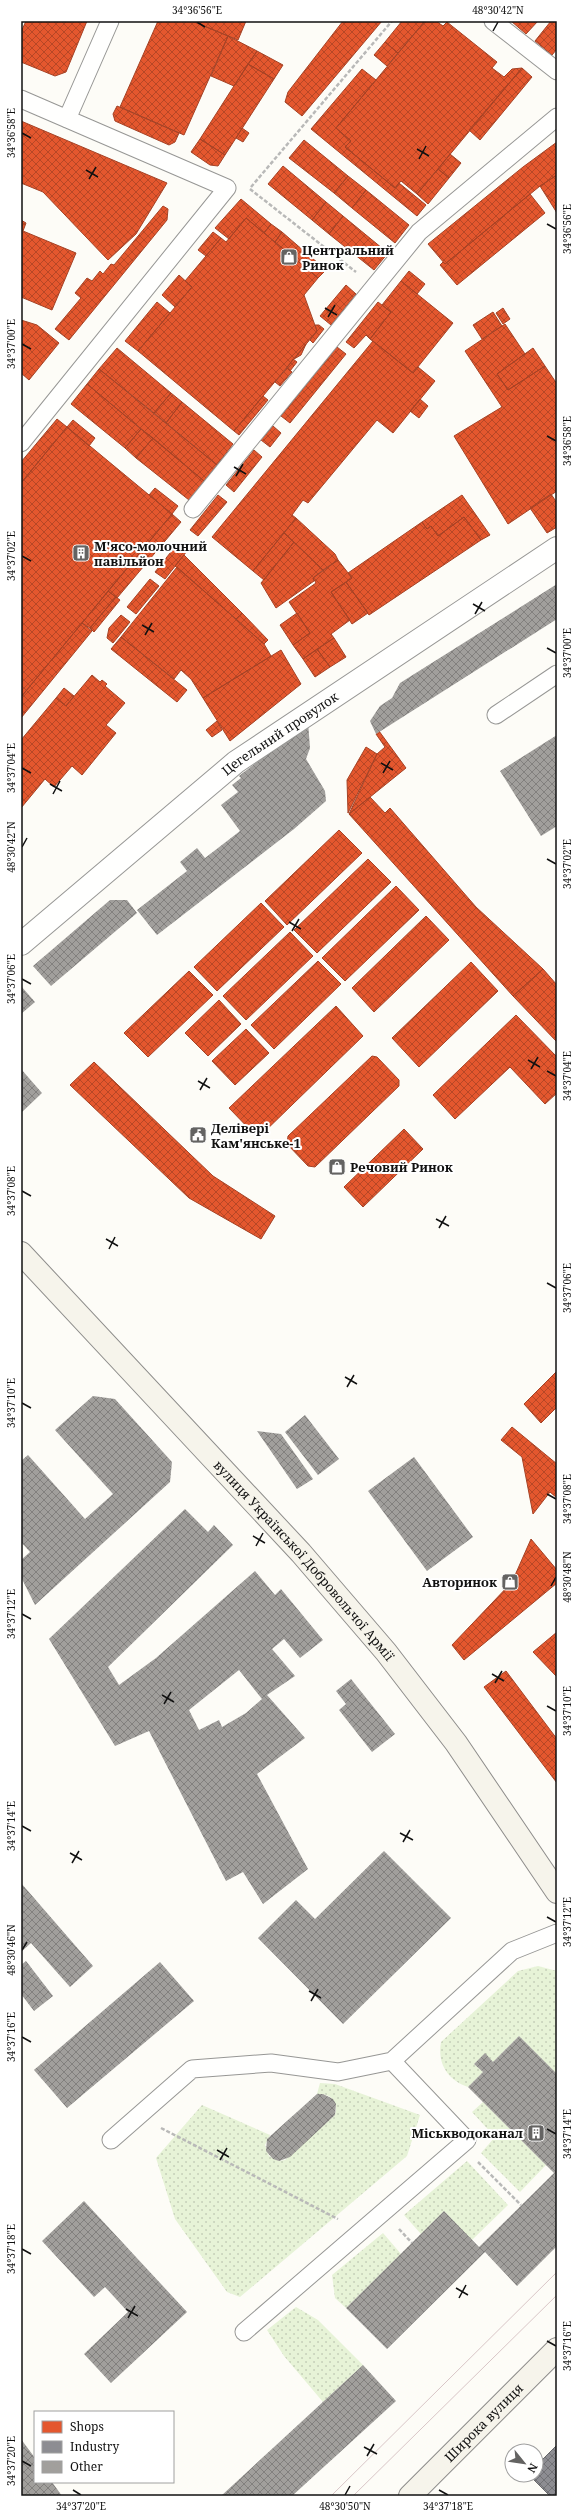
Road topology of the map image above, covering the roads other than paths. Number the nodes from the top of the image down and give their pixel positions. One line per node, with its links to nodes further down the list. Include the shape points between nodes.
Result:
1 (110, 21): 6 (lane)
2 (493, 21): 3 (lane)
3 (557, 71)
4 (21, 99): 6 (lane)
5 (557, 117): 8 (lane, via 419,232)
6 (67, 119): 7 (lane, via 227,188)
7 (21, 442)
8 (193, 509)
9 (557, 548): 12 (street, Цегельний провулок, via 236,762)
10 (557, 674): 11 (lane)
11 (496, 715)
12 (21, 944)
13 (21, 1253): 14 (street, вулиця Української Добровольчої Армії, via 301,1553 386,1652 456,1743)
14 (557, 1892)
15 (557, 1933): 16 (lane, via 512,1951)
16 (392, 2061): 17 (lane, via 338,2072 271,2063 192,2069); 18 (lane, via 467,2140)
17 (110, 2140)
18 (244, 2332)
19 (557, 2350): 20 (street, Широка вулиця)
20 (410, 2496)

